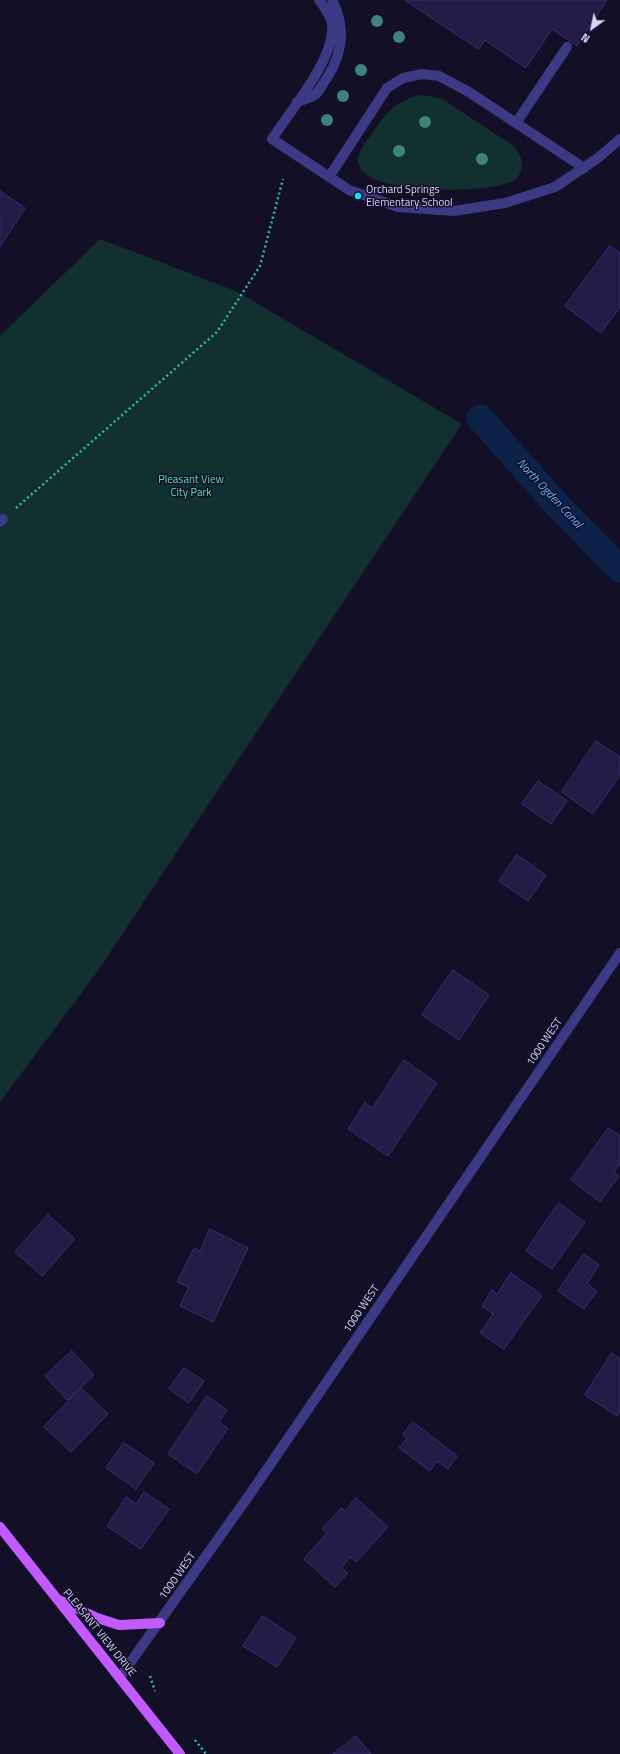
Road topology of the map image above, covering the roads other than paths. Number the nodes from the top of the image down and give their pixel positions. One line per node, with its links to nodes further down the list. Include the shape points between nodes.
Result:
1 (319, 0): 4 (street, via 332,24 330,46 319,69)
2 (332, 0): 4 (street, via 342,28 340,48 333,68 316,94)
3 (567, 47): 5 (street)
4 (296, 102): 8 (street, via 272,139)
5 (516, 123): 7 (street); 8 (street, via 439,76 422,74 403,78 387,88)
6 (620, 139): 7 (street)
7 (584, 168): 8 (street, via 555,186 505,203 454,211 398,207 349,190)
8 (329, 177)
9 (620, 952): 12 (street, 1000 WEST)
10 (0, 1527): 11 (main road, PLEASANT VIEW DRIVE)
11 (55, 1598): 12 (main road, via 97,1618 119,1624); 13 (main road, PLEASANT VIEW DRIVE)
12 (160, 1623): 13 (street, 1000 WEST)
13 (120, 1677): 14 (main road, PLEASANT VIEW DRIVE)
14 (180, 1754)

